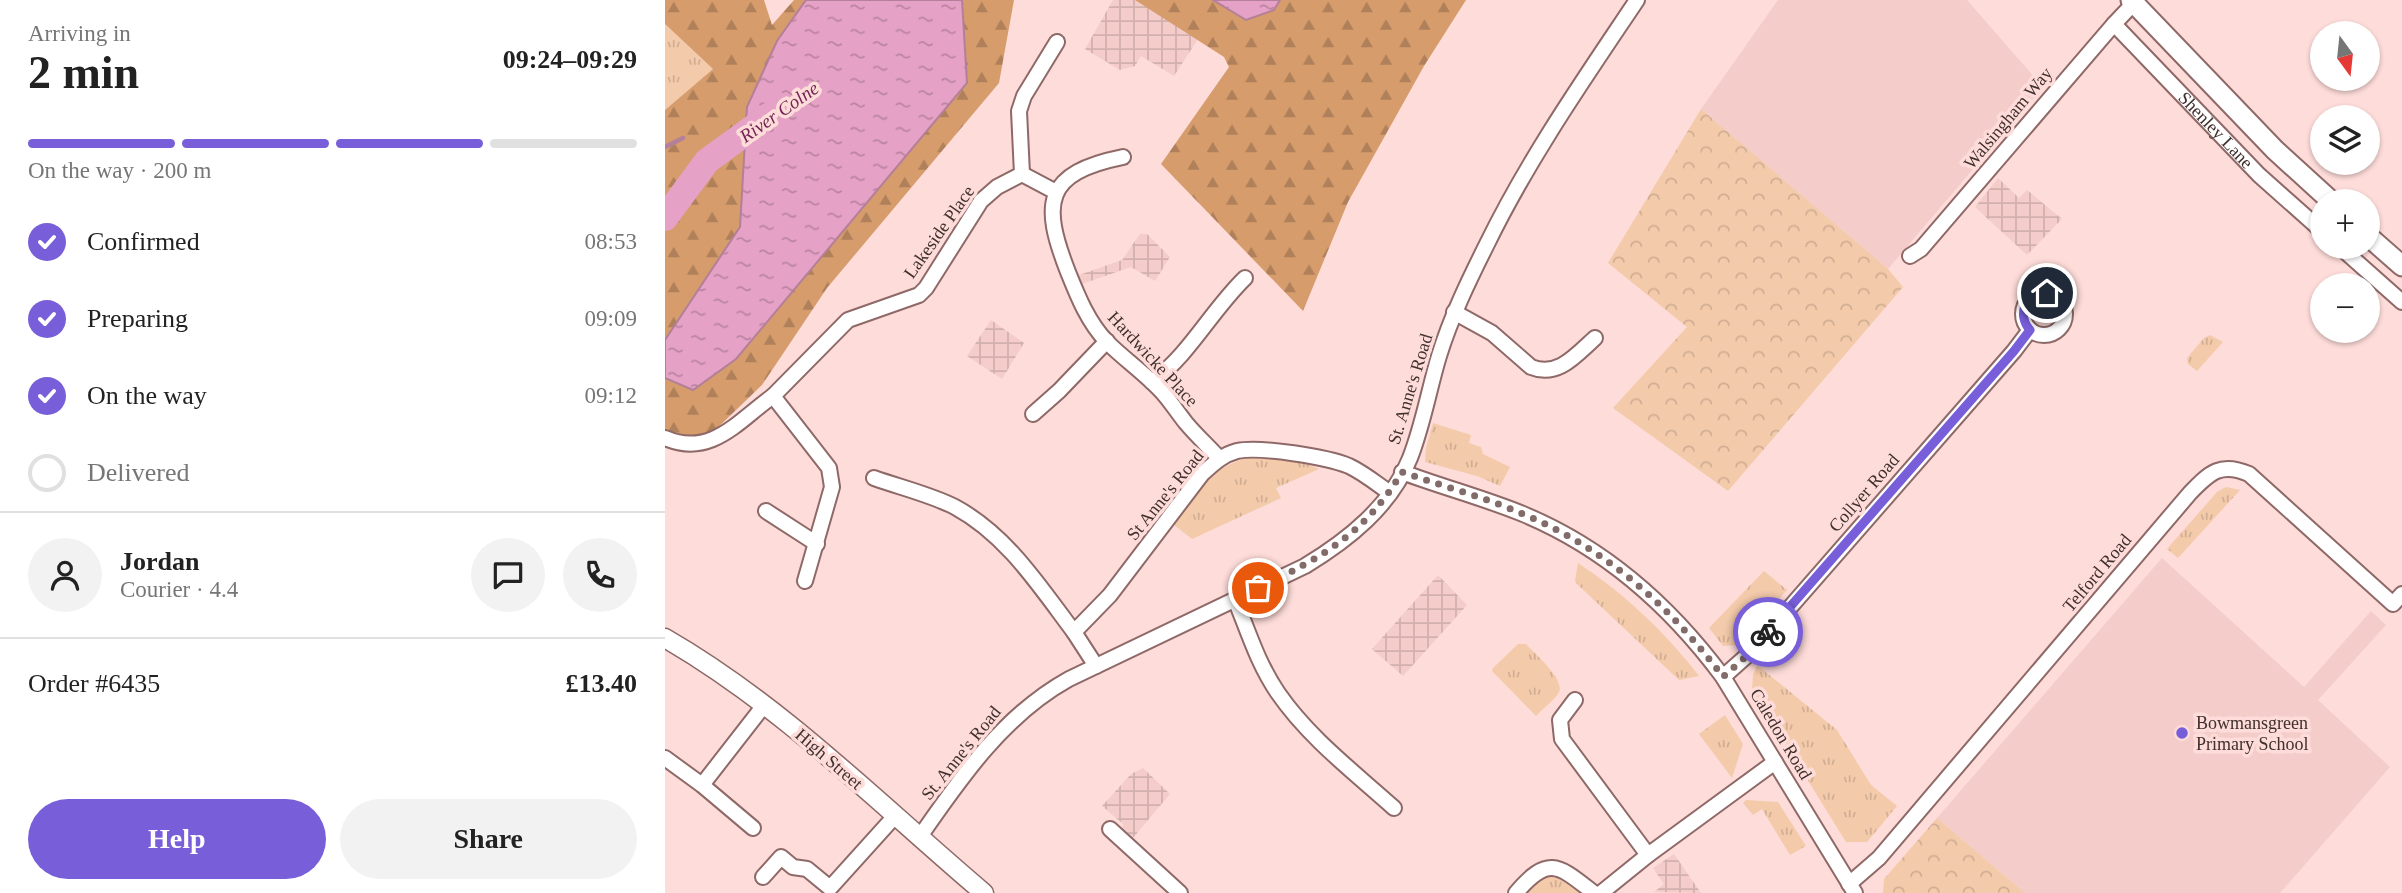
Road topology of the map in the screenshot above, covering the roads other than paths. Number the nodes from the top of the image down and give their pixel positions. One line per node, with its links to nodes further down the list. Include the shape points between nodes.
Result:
1 (1637, 0): 16 (street, St. Anne's Road, via 1520,181)
2 (2132, 2): 3 (street, Walsingham Way); 7 (main road, Shenley Lane)
3 (2114, 24): 9 (street, Shenley Lane, via 2259,175); 11 (street, Walsingham Way, via 1921,249)
4 (1057, 42): 6 (street, via 1019,111)
5 (1123, 157): 8 (street, via 1077,171)
6 (1022, 174): 8 (street); 21 (street, Lakeside Place, via 981,201 926,288 911,300 848,320)
7 (2317, 189)
8 (1056, 192): 19 (street, Hardwicke Place, via 1052,215 1055,239 1078,298)
9 (2310, 220)
10 (2380, 247): 13 (main road)
11 (1910, 256)
12 (2354, 259): 15 (street)
13 (2402, 266)
14 (1245, 278): 20 (street, via 1186,351)
15 (2402, 302)
16 (1454, 312): 18 (street, via 1492,333 1538,370 1567,363); 25 (street, St. Anne's Road, via 1413,451)
17 (2030, 330): 36 (street, Collyer Road, via 1751,652)
18 (1595, 338)
19 (1107, 341): 20 (street, Hardwicke Place); 22 (street)
20 (1152, 382): 24 (street, Hardwicke Place)
21 (773, 396): 23 (street, via 718,438 685,444); 29 (street, via 832,477)
22 (1033, 414)
23 (665, 438)
24 (1219, 458): 27 (street, St Anne's Road, via 1250,450 1306,455 1349,466); 33 (street, St Anne's Road, via 1110,596)
25 (1402, 472): 27 (street, St. Anne's Road); 36 (street, Caledon Road, via 1523,514 1587,547 1662,606)
26 (874, 478): 33 (street, via 955,507 986,529 1019,561)
27 (1390, 493): 31 (street, St. Anne's Road, via 1332,550)
28 (766, 511): 29 (street)
29 (817, 544): 30 (street)
30 (805, 581)
31 (1235, 599): 35 (street, St. Anne's Road); 42 (street, via 1277,692 1302,724)
32 (2399, 603): 49 (street, Telford Road, via 2249,474 2237,469 2216,471 2190,493)
33 (1074, 632): 35 (street)
34 (665, 638): 38 (street, High Street)
35 (1096, 666): 46 (street, St. Anne's Road, via 1043,693 999,733)
36 (1723, 677): 40 (street, Caledon Road)
37 (1575, 701): 47 (street, via 1560,720 1562,739)
38 (765, 704): 41 (street); 43 (street, High Street)
39 (665, 758): 41 (street)
40 (1775, 762): 47 (street); 49 (street, Caledon Road)
41 (702, 785): 44 (street)
42 (1394, 808)
43 (895, 816): 46 (street, High Street); 48 (street, via 830,888 807,869 793,867 781,858)
44 (753, 828)
45 (1110, 830): 51 (street)
46 (919, 838): 50 (street, High Street)
47 (1648, 855): 54 (street)
48 (762, 877)
49 (1852, 889)
50 (984, 893)
51 (1180, 893)
52 (1516, 893): 53 (street, via 1531,876 1553,868)
53 (1594, 893)
54 (1601, 893)

